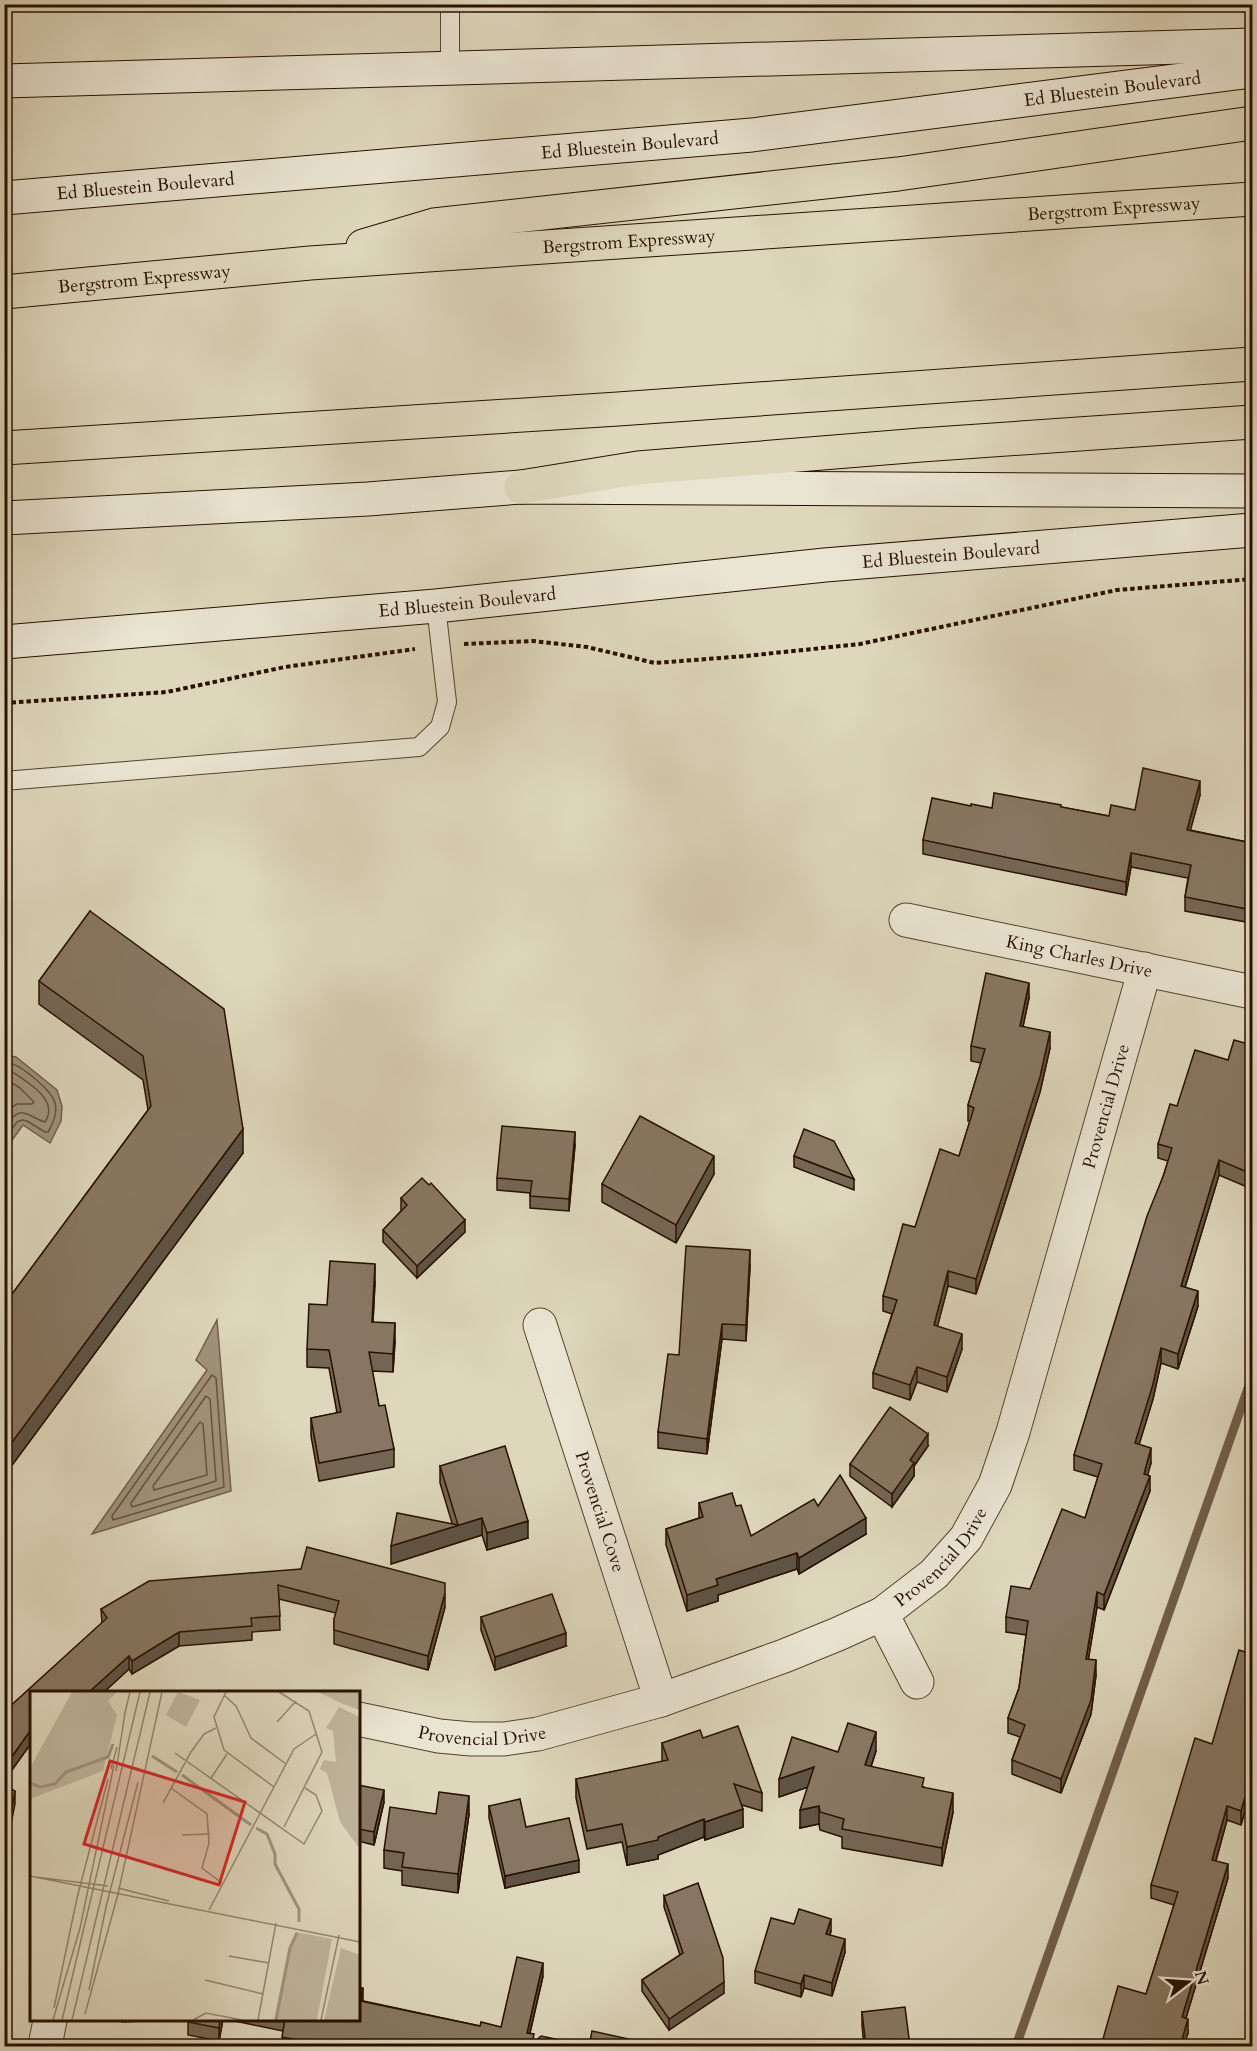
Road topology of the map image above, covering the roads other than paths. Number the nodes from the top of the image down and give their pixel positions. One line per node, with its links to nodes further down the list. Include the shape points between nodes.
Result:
1 (450, 4): 3 (lane)
2 (1252, 45): 3 (main road)
3 (450, 67): 5 (main road)
4 (1252, 71): 7 (main road, Ed Bluestein Boulevard, via 752,135)
5 (4, 81)
6 (1252, 123): 9 (highway, via 898,174 434,225)
7 (4, 198)
8 (1252, 199): 9 (highway, Bergstrom Expressway)
9 (310, 263): 10 (highway, Bergstrom Expressway)
10 (4, 292)
11 (1252, 364): 13 (highway)
12 (1252, 422): 14 (highway, via 638,468)
13 (4, 448)
14 (521, 487): 15 (main road); 16 (main road)
15 (1252, 491)
16 (4, 518)
17 (1252, 530): 18 (main road, Ed Bluestein Boulevard, via 825,565)
18 (436, 606): 19 (main road, Ed Bluestein Boulevard); 20 (lane, via 447,702 440,727 419,747)
19 (4, 642)
20 (4, 781)
21 (906, 920): 22 (main road, King Charles Drive)
22 (1145, 969): 23 (main road, King Charles Drive); 25 (main road, Provencial Drive, via 995,1485 966,1538 934,1574)
23 (1252, 992)
24 (540, 1325): 27 (main road, Provencial Cove)
25 (882, 1614): 26 (main road); 27 (main road, Provencial Drive, via 838,1635)
26 (916, 1682)
27 (661, 1700): 28 (main road, Provencial Drive, via 570,1727 504,1740 439,1736)
28 (360, 1719)
29 (50, 2021): 30 (main road)
30 (45, 2046)

